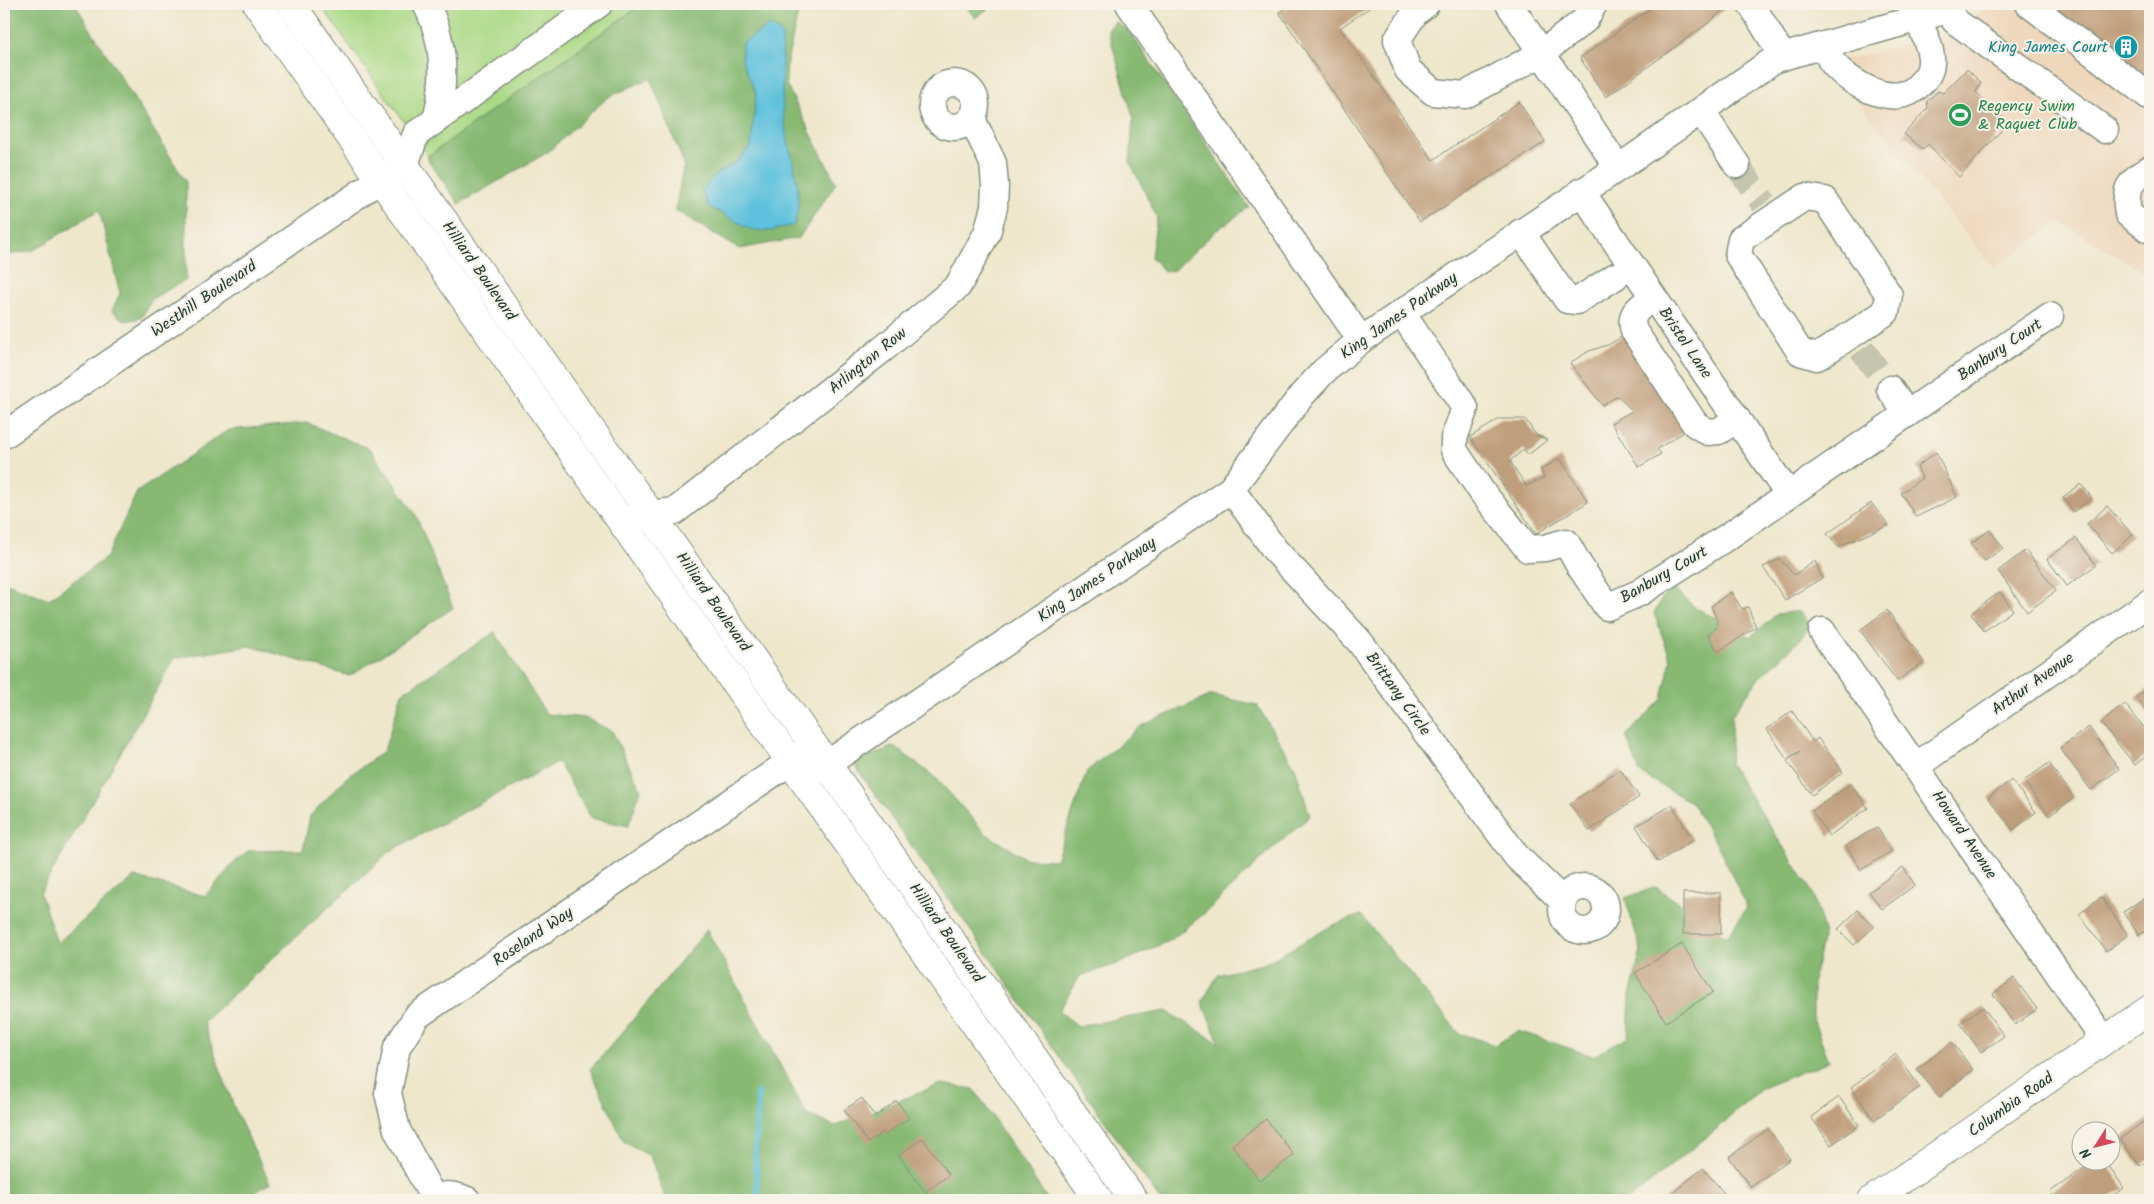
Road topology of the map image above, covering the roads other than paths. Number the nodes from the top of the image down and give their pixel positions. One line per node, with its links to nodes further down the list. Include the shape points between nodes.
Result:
1 (257, 4): 25 (main road, Hilliard Boulevard)
2 (292, 4): 21 (main road, Hilliard Boulevard)
3 (426, 4): 19 (street, via 436,27 442,65 441,100)
4 (599, 4): 19 (street)
5 (1128, 4): 33 (street)
6 (1426, 4): 14 (street, via 1415,13 1397,40 1408,70 1433,92 1465,95)
7 (1509, 4): 14 (street)
8 (1594, 4): 14 (street, via 1585,20)
9 (1751, 4): 15 (street)
10 (2028, 4): 16 (street)
11 (1949, 5): 12 (street, King James Parkway, via 1940,12); 20 (street, via 1955,20)
12 (1918, 18): 13 (street, King James Parkway); 13 (street, via 1931,62 1928,76 1904,96 1880,95 1859,84 1830,59)
13 (1825, 45): 15 (street, King James Parkway)
14 (1542, 53): 23 (street)
15 (1783, 57): 17 (street, King James Parkway, via 1775,59)
16 (2150, 97)
17 (1701, 111): 22 (street); 23 (street, King James Parkway)
18 (972, 119): 41 (street, Arlington Row, via 993,163 994,207 987,233 958,286 883,349 675,511)
19 (436, 120): 21 (street, via 416,134)
20 (2106, 130)
21 (405, 165): 25 (street, Westhill Boulevard); 41 (main road, Hilliard Boulevard)
22 (1737, 165)
23 (1618, 168): 26 (street, King James Parkway)
24 (2150, 169): 27 (street, via 2134,178 2125,197 2128,214)
25 (381, 179): 38 (street, Westhill Boulevard); 42 (main road, Hilliard Boulevard)
26 (1581, 191): 28 (street, King James Parkway); 30 (street, Bristol Lane)
27 (2150, 230)
28 (1522, 232): 29 (street, via 1567,300 1577,301); 31 (street, King James Parkway)
29 (1616, 276)
30 (1654, 297): 37 (street, Bristol Lane); 37 (street, via 1634,313 1634,331 1683,407 1695,424 1708,432 1719,431)
31 (1402, 313): 33 (street, King James Parkway); 40 (street, Banbury Court, via 1465,408 1454,438 1454,450 1482,492 1528,549 1566,542 1607,607 1639,593)
32 (2050, 316): 36 (street, Banbury Court)
33 (1361, 340): 39 (street, King James Parkway, via 1324,371 1302,396)
34 (1857, 341): 34 (street, via 1817,357 1800,352 1738,255 1741,239 1769,211 1805,197 1826,200 1888,295 1886,312)
35 (1890, 389): 36 (street)
36 (1907, 414): 40 (street, Banbury Court)
37 (1737, 419): 40 (street, Bristol Lane)
38 (6, 427)
39 (1231, 489): 45 (street, King James Parkway); 48 (street, Brittany Circle, via 1275,550 1360,642 1517,858)
40 (1788, 494)
41 (651, 514): 42 (street, Arlington Row); 45 (main road, Hilliard Boulevard)
42 (624, 523): 47 (main road, Hilliard Boulevard)
43 (2150, 602): 46 (street, Arthur Avenue)
44 (1822, 631): 46 (street, Howard Avenue)
45 (821, 755): 47 (street, Roseland Way); 54 (main road, Hilliard Boulevard)
46 (1916, 766): 50 (street, Howard Avenue)
47 (797, 772): 51 (street, Roseland Way, via 417,1016 397,1047 388,1093 397,1130); 53 (main road, Hilliard Boulevard)
48 (1563, 901)
49 (2150, 1009): 50 (main road, Columbia Road)
50 (2104, 1040): 55 (main road, Columbia Road)
51 (433, 1200): 52 (street, Roseland Way, via 445,1194)
52 (467, 1200)
53 (1099, 1200)
54 (1134, 1200)
55 (1872, 1200)

